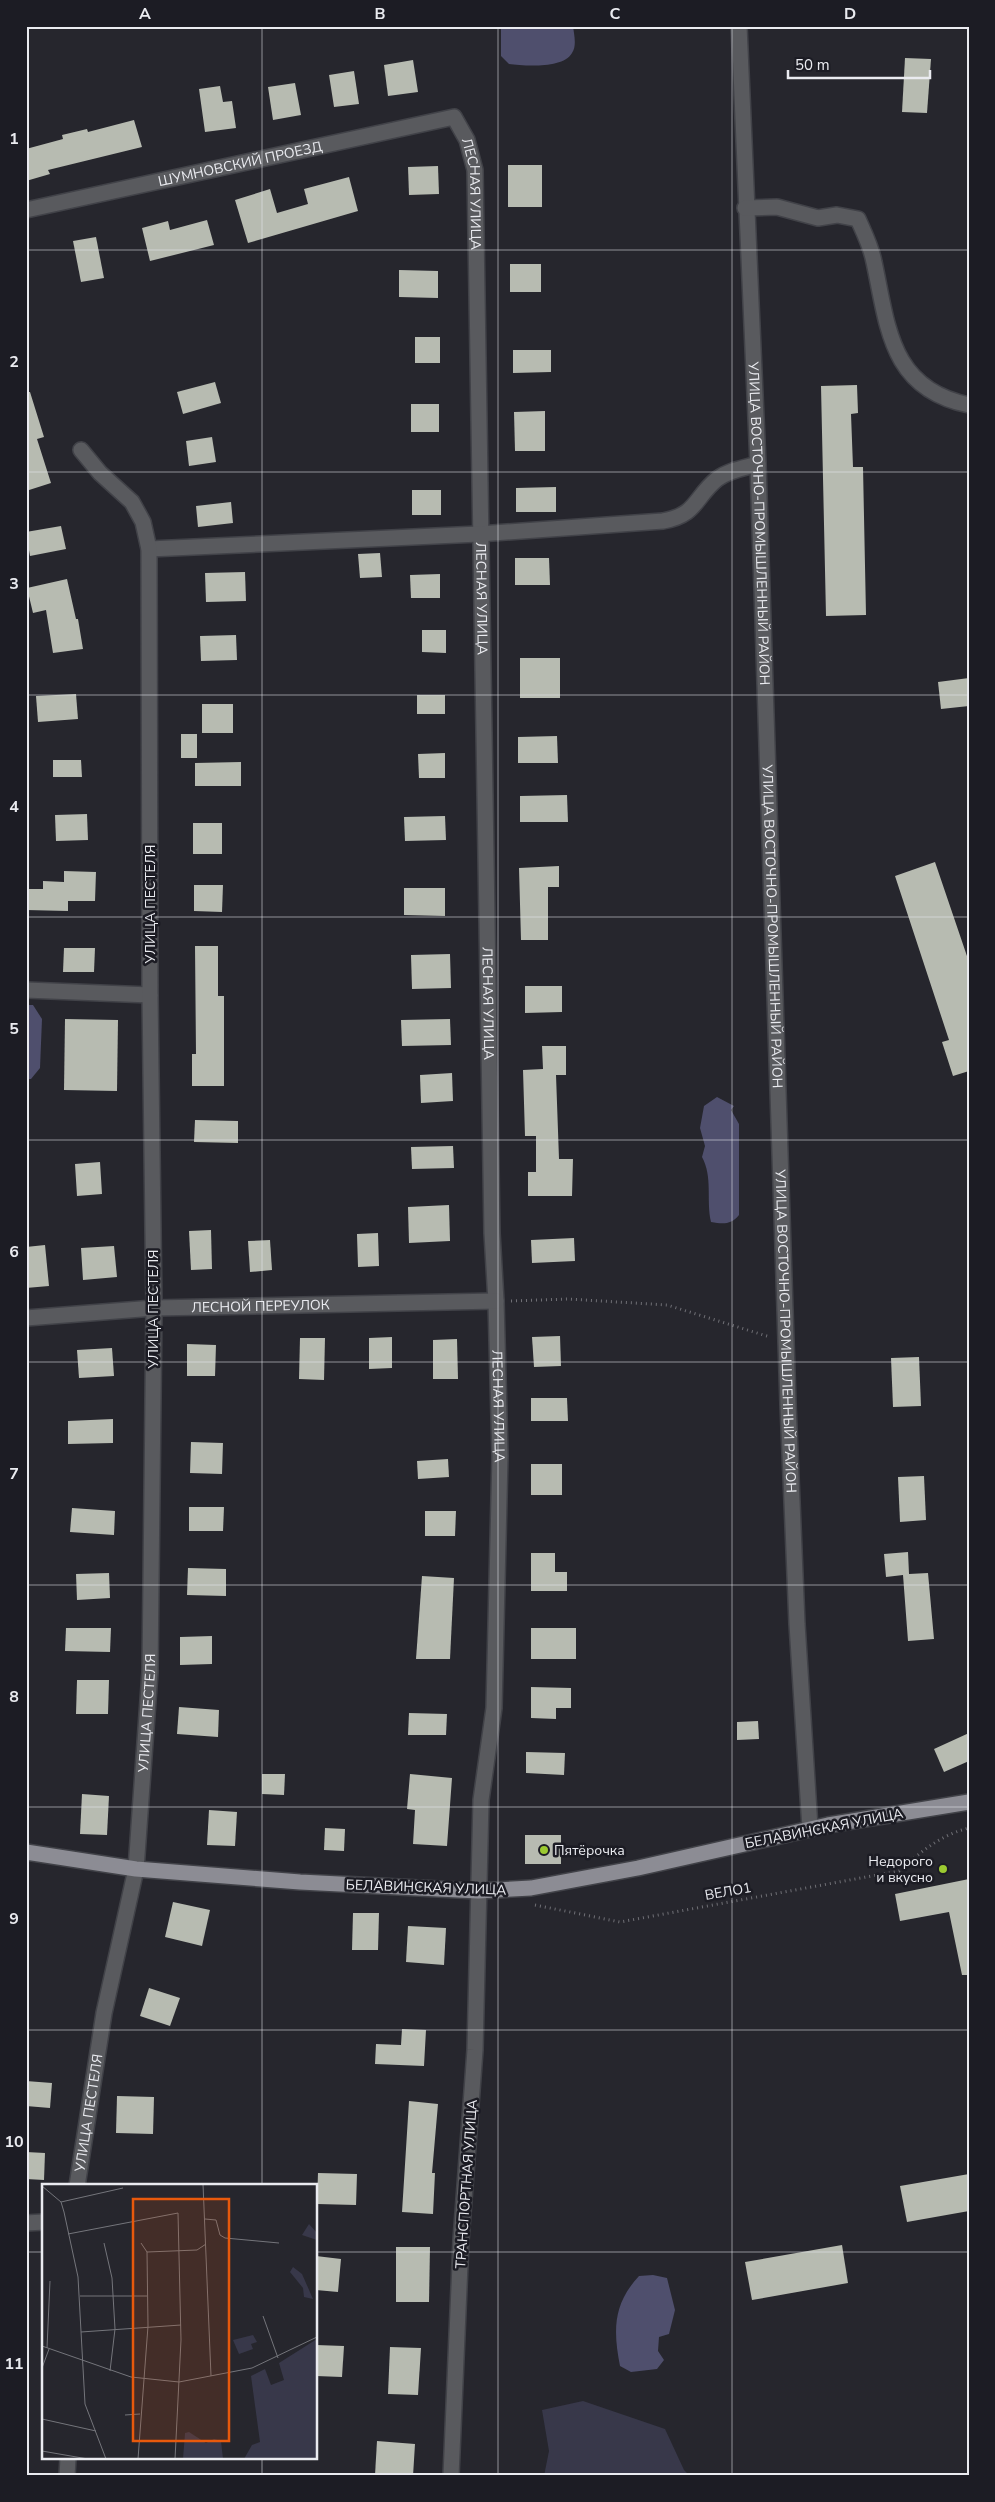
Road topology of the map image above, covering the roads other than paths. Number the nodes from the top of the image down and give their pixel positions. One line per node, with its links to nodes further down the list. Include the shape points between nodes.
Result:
1 (739, 26): 3 (street, УЛИЦА ВОСТОЧНО-ПРОМЫШЛЕННЫЙ РАЙОН)
2 (454, 117): 4 (street, ШУМНОВСКИЙ ПРОЕЗД); 8 (street, ЛЕСНАЯ УЛИЦА, via 466,140 474,170)
3 (745, 208): 5 (street, via 777,208 818,218 837,215 858,219 870,246 892,342 903,366 922,385 954,402); 7 (street, УЛИЦА ВОСТОЧНО-ПРОМЫШЛЕННЫЙ РАЙОН)
4 (26, 210)
5 (969, 405)
6 (81, 450): 9 (street, УЛИЦА ПЕСТЕЛЯ, via 100,473 132,502)
7 (758, 464): 8 (street, via 732,471 717,480 690,511 678,518); 16 (street, УЛИЦА ВОСТОЧНО-ПРОМЫШЛЕННЫЙ РАЙОН, via 797,1624)
8 (479, 534): 9 (street); 12 (street, ЛЕСНАЯ УЛИЦА)
9 (150, 549): 11 (street, УЛИЦА ПЕСТЕЛЯ)
10 (26, 990): 11 (street)
11 (150, 995): 13 (street, УЛИЦА ПЕСТЕЛЯ)
12 (496, 1301): 13 (street, ЛЕСНОЙ ПЕРЕУЛОК); 19 (street, ЛЕСНАЯ УЛИЦА, via 500,1456 494,1708 481,1800)
13 (154, 1308): 14 (street, ЛЕСНОЙ ПЕРЕУЛОК); 18 (street, УЛИЦА ПЕСТЕЛЯ, via 150,1672)
14 (26, 1318)
15 (969, 1802): 16 (main road, БЕЛАВИНСКАЯ УЛИЦА)
16 (810, 1828): 19 (main road, БЕЛАВИНСКАЯ УЛИЦА, via 550,1885)
17 (26, 1852): 18 (main road, БЕЛАВИНСКАЯ УЛИЦА)
18 (136, 1869): 19 (main road, БЕЛАВИНСКАЯ УЛИЦА); 20 (street, УЛИЦА ПЕСТЕЛЯ, via 104,2013)
19 (478, 1891): 25 (street, ТРАНСПОРТНАЯ УЛИЦА, via 475,2050)
20 (77, 2184)
21 (42, 2222): 22 (street)
22 (26, 2224)
23 (68, 2460): 24 (street)
24 (67, 2476)
25 (451, 2476)

